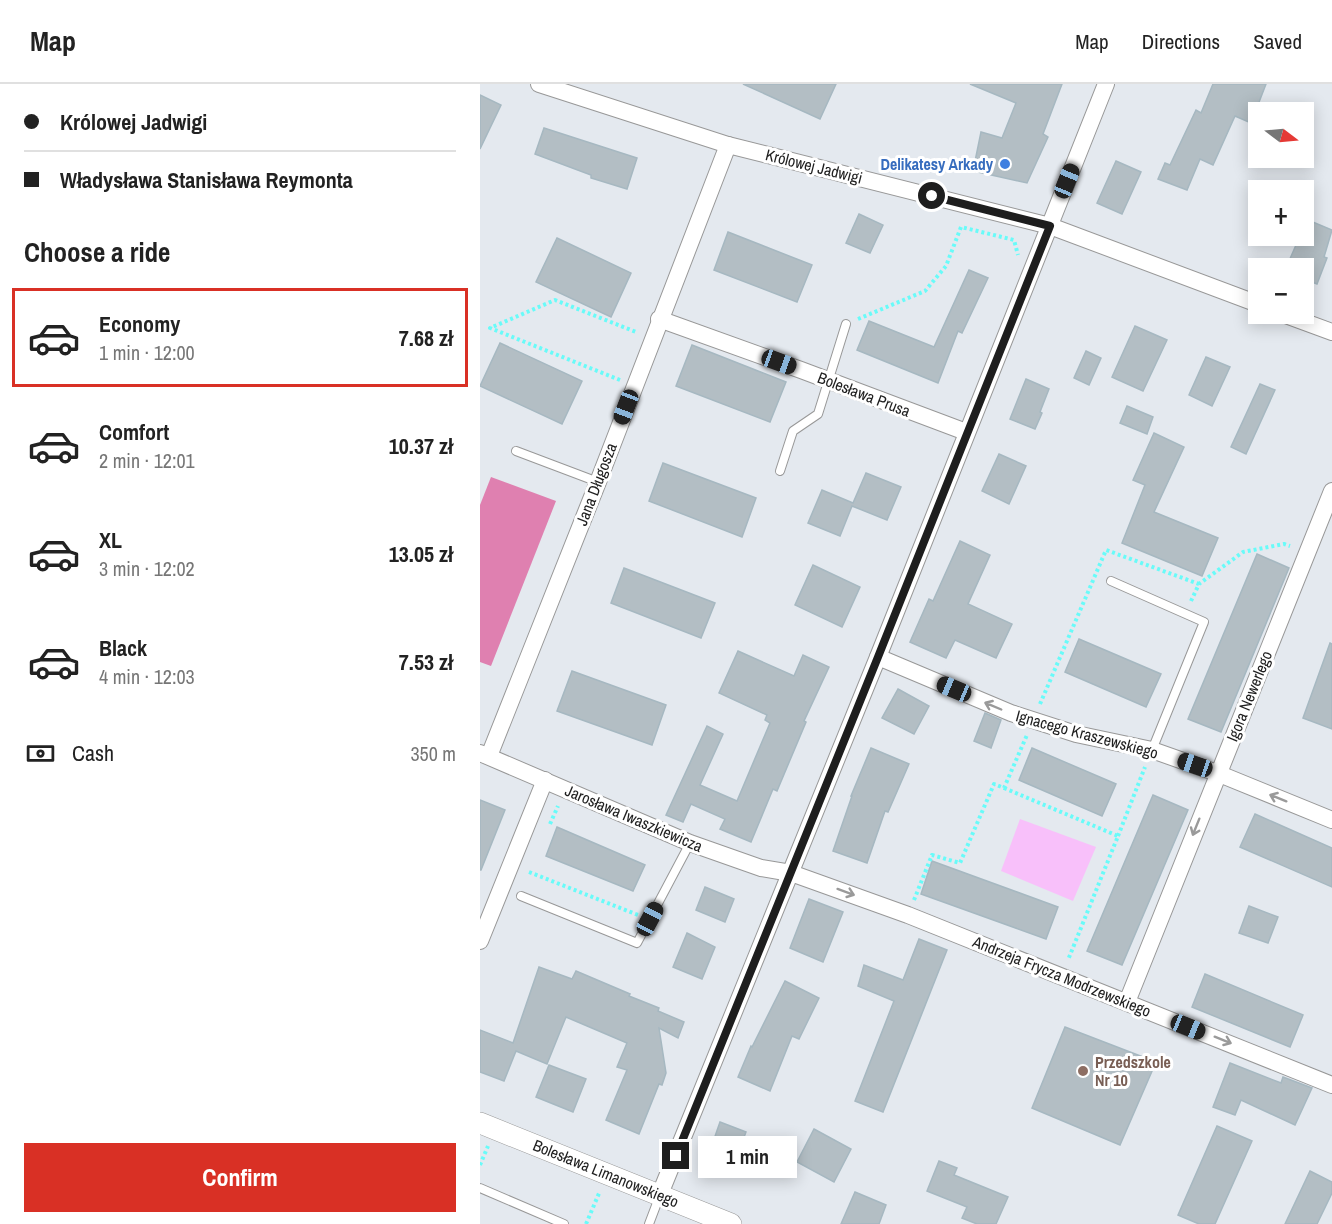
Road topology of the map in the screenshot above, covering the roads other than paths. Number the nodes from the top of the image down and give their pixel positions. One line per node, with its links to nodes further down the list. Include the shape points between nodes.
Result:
1 (539, 84): 3 (street, Królowej Jadwigi)
2 (1106, 84): 4 (street)
3 (728, 145): 4 (street, Królowej Jadwigi); 6 (street, Jana Długosza)
4 (1050, 226): 5 (street, Królowej Jadwigi); 11 (street)
5 (1248, 300)
6 (659, 319): 10 (street, Bolesława Prusa); 14 (street, Jana Długosza)
7 (846, 324): 10 (lane)
8 (1310, 324): 9 (street)
9 (1332, 332)
10 (828, 380): 11 (street, Bolesława Prusa); 13 (lane, via 818,414 793,431)
11 (966, 432): 17 (street)
12 (516, 451): 14 (lane)
13 (780, 471)
14 (598, 482): 19 (street, Jana Długosza)
15 (1332, 491): 20 (street, Igora Newerlego)
16 (1111, 581): 18 (lane, via 1204,622)
17 (878, 657): 18 (street, Ignacego Kraszewskiego, one-way to 17, via 1076,734 1011,713); 24 (street)
18 (1152, 750): 20 (street, Ignacego Kraszewskiego)
19 (484, 754): 21 (street, Jarosława Iwaszkiewicza)
20 (1217, 773): 22 (street, Ignacego Kraszewskiego, one-way to 20); 27 (street, Igora Newerlego, one-way to 27)
21 (545, 780): 23 (street, Jarosława Iwaszkiewicza); 26 (street)
22 (1332, 820)
23 (690, 843): 24 (street, Jarosława Iwaszkiewicza, via 761,868); 25 (lane, via 637,944)
24 (791, 873): 27 (street, Andrzeja Frycza Modrzewskiego, one-way to 27); 31 (street)
25 (521, 896)
26 (480, 941)
27 (1126, 1002): 28 (street, Andrzeja Frycza Modrzewskiego, one-way to 28)
28 (1332, 1085)
29 (481, 1124): 31 (street, Bolesława Limanowskiego)
30 (480, 1188): 32 (lane)
31 (660, 1194): 33 (lane); 34 (street, Bolesława Limanowskiego)
32 (564, 1224)
33 (649, 1224)
34 (731, 1224)

